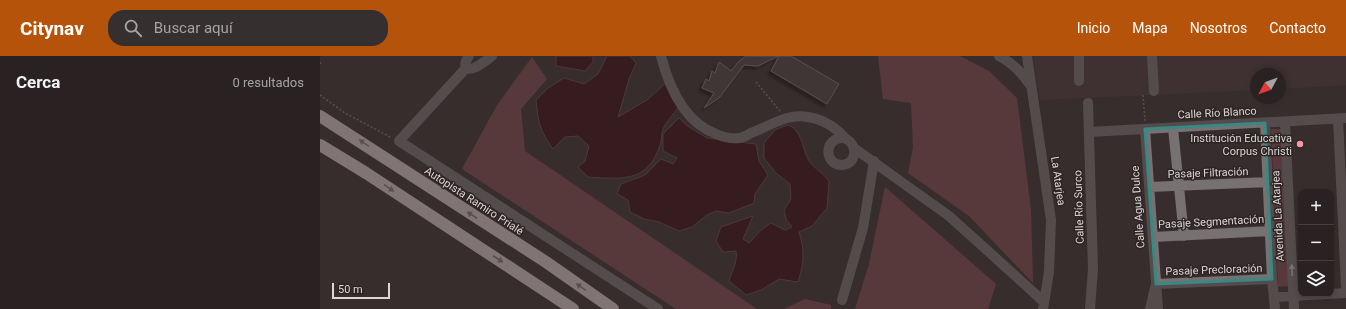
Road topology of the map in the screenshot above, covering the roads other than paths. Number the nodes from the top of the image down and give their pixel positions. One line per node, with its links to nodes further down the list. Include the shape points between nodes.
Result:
1 (469, 56): 8 (street, via 465,61)
2 (492, 56): 8 (street, via 474,68)
3 (660, 56): 20 (street, via 681,105 694,121 710,132 740,138 784,118 795,116 817,119 839,131)
4 (1027, 56): 10 (street, La Atarjea)
5 (1079, 56): 9 (street)
6 (1152, 56): 11 (street)
7 (1003, 57): 10 (street, via 1024,76)
8 (466, 67): 40 (street, via 399,141)
9 (1079, 81)
10 (1033, 91): 37 (street, La Atarjea, via 1051,220 1049,272)
11 (1154, 91)
12 (1088, 103): 19 (street, Calle Río Surco)
13 (320, 116): 39 (highway, Autopista Ramiro Prialé, one-way to 13, via 546,262)
14 (1342, 118): 15 (street, Calle Río Blanco); 32 (street)
15 (1285, 122): 16 (street, Calle Río Blanco); 34 (street, Avenida La Atarjea, one-way to 15)
16 (1265, 123): 17 (street, Calle Río Blanco); 24 (street, Avenida La Atarjea)
17 (1173, 128): 18 (street, Calle Río Blanco); 25 (street)
18 (1145, 129): 19 (street, Calle Río Blanco); 26 (street, Calle Agua Dulce)
19 (1089, 132): 41 (street, Calle Río Surco, via 1093,270)
20 (844, 138): 22 (street, via 849,140); 22 (street, via 836,139 829,145 828,154 832,161 840,165 849,163 854,156)
21 (320, 145): 38 (highway, one-way to 38)
22 (854, 148): 23 (street)
23 (874, 161): 36 (street, via 863,228); 37 (street, via 949,216 990,252)
24 (1269, 182): 25 (street, Pasaje Filtración); 27 (street, Avenida La Atarjea)
25 (1179, 186): 26 (street, Pasaje Filtración); 28 (street)
26 (1149, 187): 29 (street, Calle Agua Dulce)
27 (1270, 231): 28 (street, Pasaje Segmentación); 30 (street, Avenida La Atarjea)
28 (1184, 236): 29 (street, Pasaje Segmentación)
29 (1153, 237): 31 (street, Calle Agua Dulce)
30 (1272, 279): 31 (street, Pasaje Precloración); 35 (street, Avenida La Atarjea)
31 (1156, 284): 42 (street, Calle Agua Dulce); 43 (street, Calle Agua Dulce)
32 (1346, 286)
33 (1346, 293): 34 (street)
34 (1294, 296): 35 (street); 45 (street, Avenida La Atarjea)
35 (1274, 297): 44 (street, Avenida La Atarjea)
36 (842, 300)
37 (1043, 306)
38 (573, 309)
39 (613, 309)
40 (658, 309)
41 (1090, 309)
42 (1150, 309)
43 (1158, 309)
44 (1275, 309)
45 (1294, 309)

